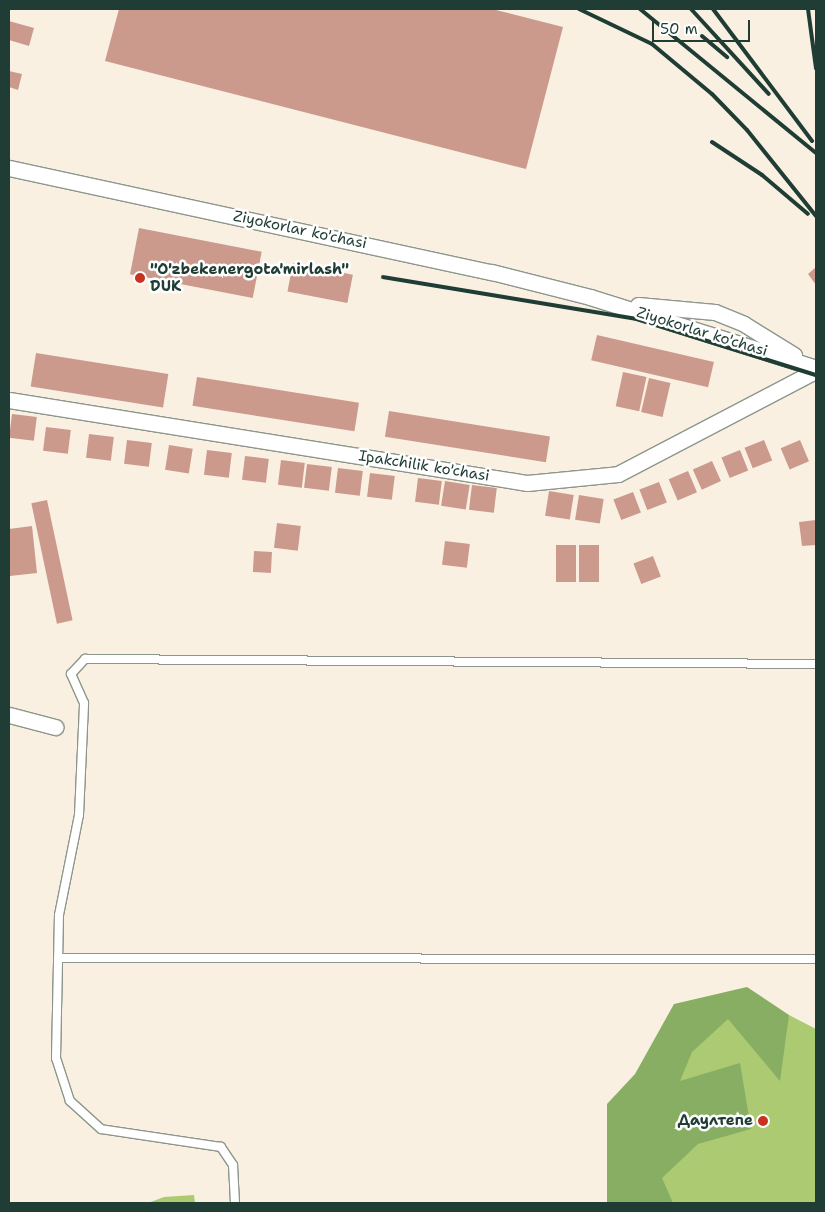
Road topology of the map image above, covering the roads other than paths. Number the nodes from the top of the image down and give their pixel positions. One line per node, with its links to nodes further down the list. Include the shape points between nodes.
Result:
1 (9, 168): 2 (street, Ziyokorlar ko'chasi, via 492,272)
2 (590, 297): 3 (street, Ziyokorlar ko'chasi); 3 (street, Ziyokorlar ko'chasi, via 715,312 744,324)
3 (815, 368): 4 (street, Ipakchilik ko'chasi, via 811,373 618,474 527,483)
4 (9, 400)
5 (816, 664): 8 (lane, via 85,659 71,674 84,703 79,815 59,915)
6 (9, 715): 7 (street)
7 (55, 727)
8 (58, 958): 9 (lane); 10 (lane, via 56,1058 70,1101 101,1129 221,1147 232,1165)
9 (816, 959)
10 (235, 1203)

